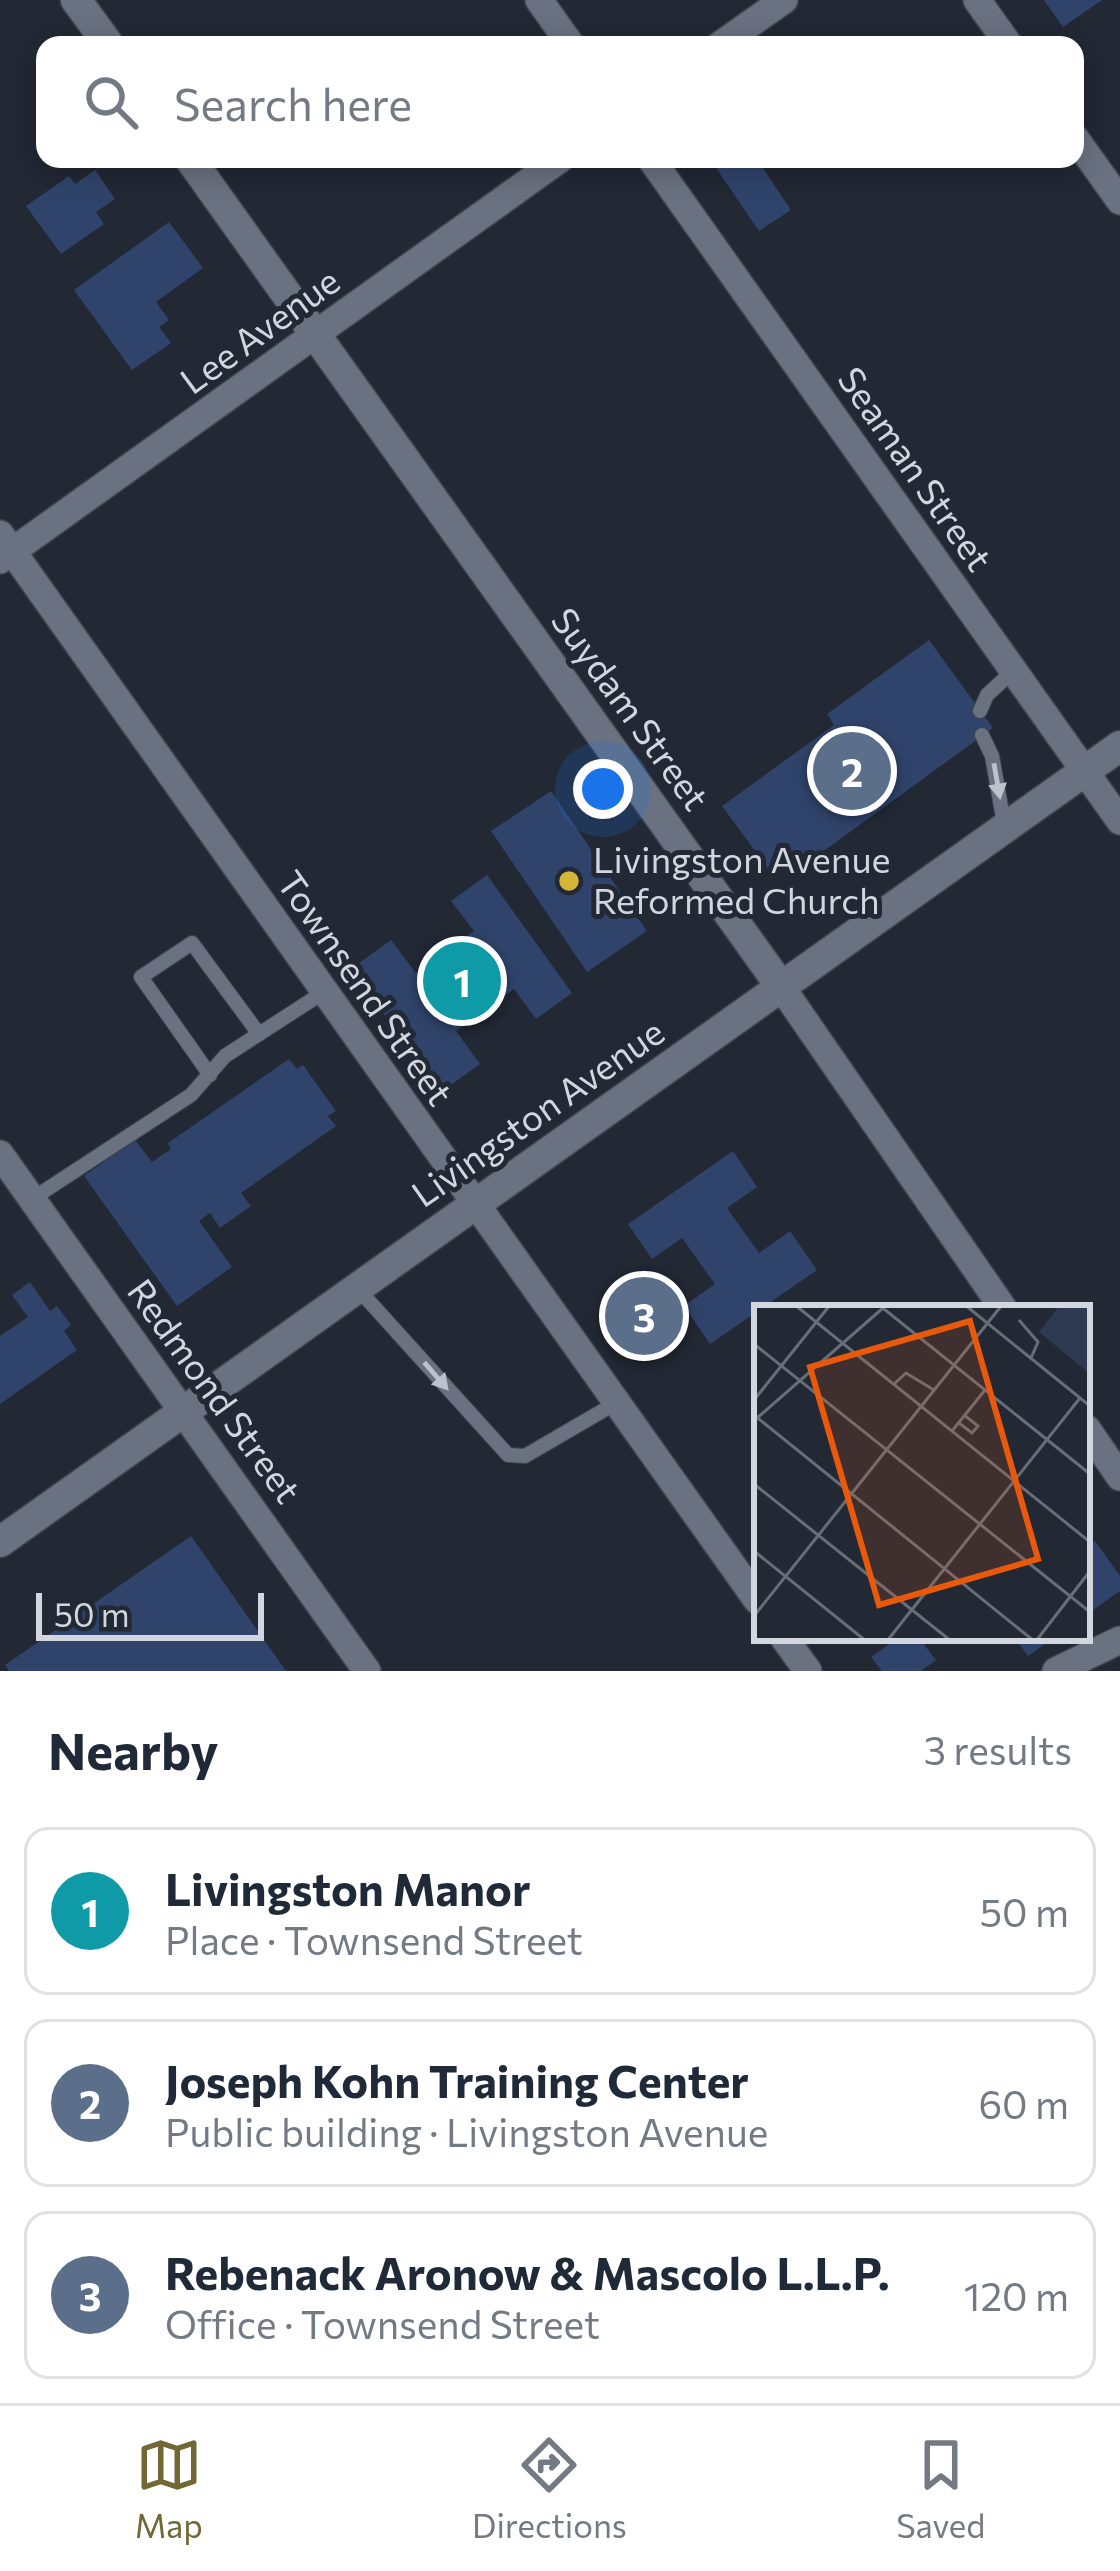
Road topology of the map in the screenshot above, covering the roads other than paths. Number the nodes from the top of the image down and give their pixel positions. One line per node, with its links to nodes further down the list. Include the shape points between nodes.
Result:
1 (76, 0): 5 (main road)
2 (539, 0): 6 (street)
3 (784, 0): 7 (street)
4 (976, 0): 8 (street)
5 (102, 36)
6 (565, 36)
7 (733, 36)
8 (1002, 36)
9 (1084, 151): 13 (street)
10 (196, 168): 14 (main road, Suydam Street)
11 (548, 168): 14 (street, Lee Avenue)
12 (657, 168): 16 (street, Seaman Street)
13 (1120, 201)
14 (316, 336): 15 (street, Lee Avenue); 23 (main road, Suydam Street)
15 (4, 548): 24 (street, Townsend Street)
16 (1013, 671): 17 (lane); 20 (street, Seaman Street)
17 (980, 711)
18 (982, 735): 22 (lane, one-way to 22)
19 (1120, 746): 20 (main road, Livingston Avenue)
20 (1084, 772): 21 (street, Seaman Street); 22 (main road, Livingston Avenue)
21 (1120, 821)
22 (1005, 829): 23 (main road, Livingston Avenue)
23 (782, 988): 29 (main road, Livingston Avenue); 31 (street, Suydam Street)
24 (324, 992): 25 (lane); 29 (street, Townsend Street)
25 (260, 1034): 26 (lane); 26 (lane, via 192,943 141,977)
26 (210, 1075): 28 (lane)
27 (0, 1154): 28 (street, Redmond Street)
28 (32, 1199): 33 (street, Redmond Street)
29 (475, 1206): 30 (main road, Livingston Avenue); 32 (street, Townsend Street)
30 (358, 1289): 32 (lane, one-way to 32, via 508,1455 525,1456); 33 (main road, Livingston Avenue)
31 (1001, 1305)
32 (616, 1403): 37 (street, Townsend Street)
33 (184, 1412): 36 (main road, Livingston Avenue); 40 (street, Redmond Street)
34 (1090, 1433): 35 (street)
35 (1120, 1477)
36 (0, 1543)
37 (754, 1596)
38 (1120, 1640): 42 (street)
39 (786, 1641): 41 (street)
40 (368, 1671)
41 (808, 1671)
42 (1056, 1671)

